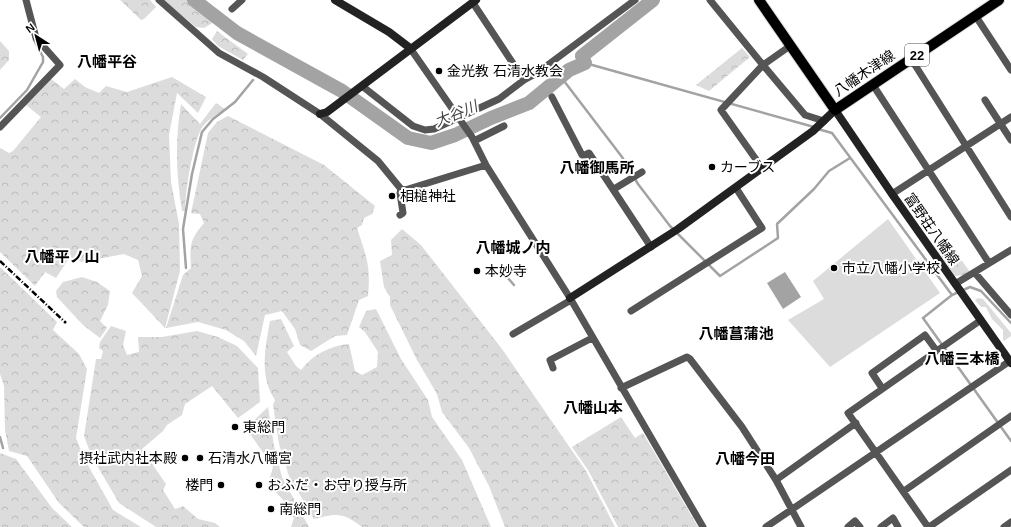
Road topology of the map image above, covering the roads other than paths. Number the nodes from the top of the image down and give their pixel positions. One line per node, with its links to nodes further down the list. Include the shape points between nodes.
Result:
1 (26, 0): 29 (street, via 36,38 60,65)
2 (159, 0): 23 (street, via 219,53 263,77)
3 (242, 0): 10 (street)
4 (335, 0): 13 (street, via 389,32)
5 (635, 0): 17 (street)
6 (710, 0): 15 (street)
7 (759, 0): 12 (main road, 八幡木津線)
8 (999, 0): 11 (main road, 八幡木津線 / 22)
9 (474, 1): 13 (street); 17 (street)
10 (232, 9)
11 (975, 15): 14 (main road, 八幡木津線 / 22); 16 (street)
12 (790, 46): 15 (street); 22 (main road, 八幡木津線)
13 (410, 48): 19 (street); 25 (street)
14 (908, 60): 18 (main road, 八幡木津線 / 22); 32 (street, via 915,65)
15 (763, 65): 26 (street, via 805,115); 34 (street, via 721,110)
16 (1010, 66)
17 (524, 80): 25 (street, via 499,99)
18 (873, 85): 22 (main road, 八幡木津線 / 22); 35 (street)
19 (360, 87): 23 (street, via 327,112); 25 (street, via 413,126 425,130 434,129)
20 (552, 97): 39 (street, via 582,155 589,152)
21 (985, 100): 27 (street)
22 (834, 110): 26 (street); 40 (street, 富野荘八幡線)
23 (320, 114): 38 (street, via 378,161)
24 (1011, 117): 27 (street)
25 (459, 118): 30 (street)
26 (823, 122): 34 (street)
27 (1000, 124): 31 (street); 32 (street)
28 (504, 126): 30 (street)
29 (0, 127)
30 (473, 139): 33 (street)
31 (1011, 140)
32 (967, 146): 35 (street); 42 (street)
33 (486, 165): 38 (street, via 405,190); 48 (street)
34 (762, 168): 37 (street)
35 (929, 171): 40 (street); 45 (street)
36 (637, 175): 39 (street)
37 (736, 188): 43 (street); 49 (street, via 762,228)
38 (401, 189): 41 (street, via 403,213)
39 (614, 189): 43 (street)
40 (892, 194): 47 (street, 富野荘八幡線)
41 (400, 215)
42 (1011, 217)
43 (651, 247): 48 (street)
44 (1011, 250): 45 (street)
45 (989, 264): 46 (street)
46 (975, 273): 47 (street); 50 (street)
47 (955, 284): 51 (street, 富野荘八幡線)
48 (570, 299): 52 (street); 53 (street)
49 (630, 311)
50 (1011, 315)
51 (981, 320): 54 (street); 55 (street, 富野荘八幡線)
52 (513, 334)
53 (592, 338): 56 (street, via 550,360); 57 (street)
54 (937, 349): 58 (street); 58 (street, via 925,335 878,368 872,373)
55 (1010, 362): 61 (street)
56 (553, 368)
57 (621, 388): 63 (street, via 687,357 742,427); 67 (street)
58 (882, 388): 60 (street, via 848,413)
59 (1011, 416): 64 (street)
60 (856, 423): 61 (street); 63 (street)
61 (876, 452): 64 (street); 65 (street)
62 (1011, 470): 74 (street)
63 (776, 480): 65 (street)
64 (904, 491): 74 (street)
65 (792, 510): 68 (street); 69 (street)
66 (1011, 522): 75 (street)
67 (704, 527)
68 (766, 527)
69 (801, 527)
70 (848, 527): 71 (street, via 855,521)
71 (860, 527)
72 (881, 527): 73 (street, via 893,518)
73 (898, 527)
74 (929, 527)
75 (1004, 527)

